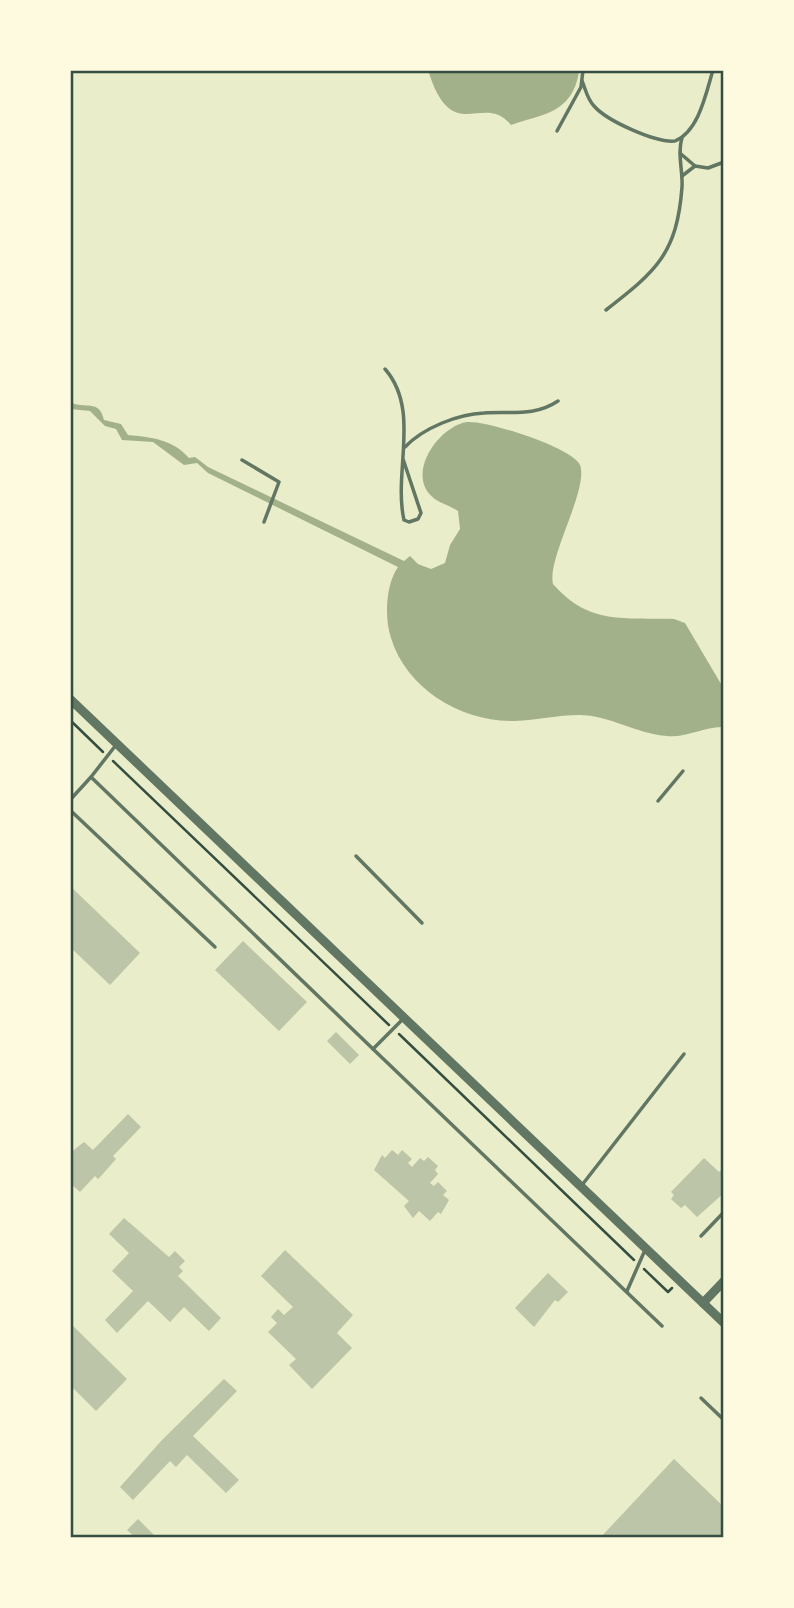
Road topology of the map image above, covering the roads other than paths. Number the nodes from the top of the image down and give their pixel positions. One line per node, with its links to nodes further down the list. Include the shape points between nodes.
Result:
1 (583, 70): 3 (lane)
2 (713, 70): 5 (lane, via 699,111)
3 (582, 81): 4 (lane); 6 (lane, via 587,97 603,115)
4 (557, 131)
5 (682, 138): 6 (lane); 7 (lane)
6 (669, 142): 7 (lane)
7 (681, 155): 9 (lane); 10 (lane)
8 (724, 162): 9 (lane, via 708,168)
9 (695, 166): 10 (lane)
10 (682, 176): 11 (lane, via 680,209 667,251 652,274)
11 (606, 310)
12 (385, 369): 14 (lane, via 401,400)
13 (558, 401): 14 (lane, via 537,411 474,414 449,421)
14 (404, 449): 15 (lane)
15 (403, 459): 15 (lane, via 401,502 404,520 409,522 421,513)
16 (242, 460): 17 (lane, via 277,480 279,490)
17 (264, 522)
18 (70, 699): 19 (street)
19 (117, 744): 21 (lane); 28 (street)
20 (683, 771): 23 (lane)
21 (91, 777): 22 (lane); 29 (lane)
22 (70, 800)
23 (658, 801)
24 (70, 810): 27 (lane)
25 (356, 856): 26 (lane)
26 (422, 923)
27 (215, 947)
28 (404, 1018): 29 (lane); 31 (street)
29 (373, 1049): 36 (lane)
30 (684, 1054): 31 (lane)
31 (581, 1186): 34 (street)
32 (724, 1212): 33 (lane)
33 (701, 1236)
34 (646, 1248): 36 (lane); 37 (street)
35 (724, 1281): 37 (street)
36 (626, 1292): 39 (lane)
37 (703, 1303): 38 (street)
38 (724, 1323)
39 (662, 1326)
40 (701, 1398): 41 (lane)
41 (724, 1420)

